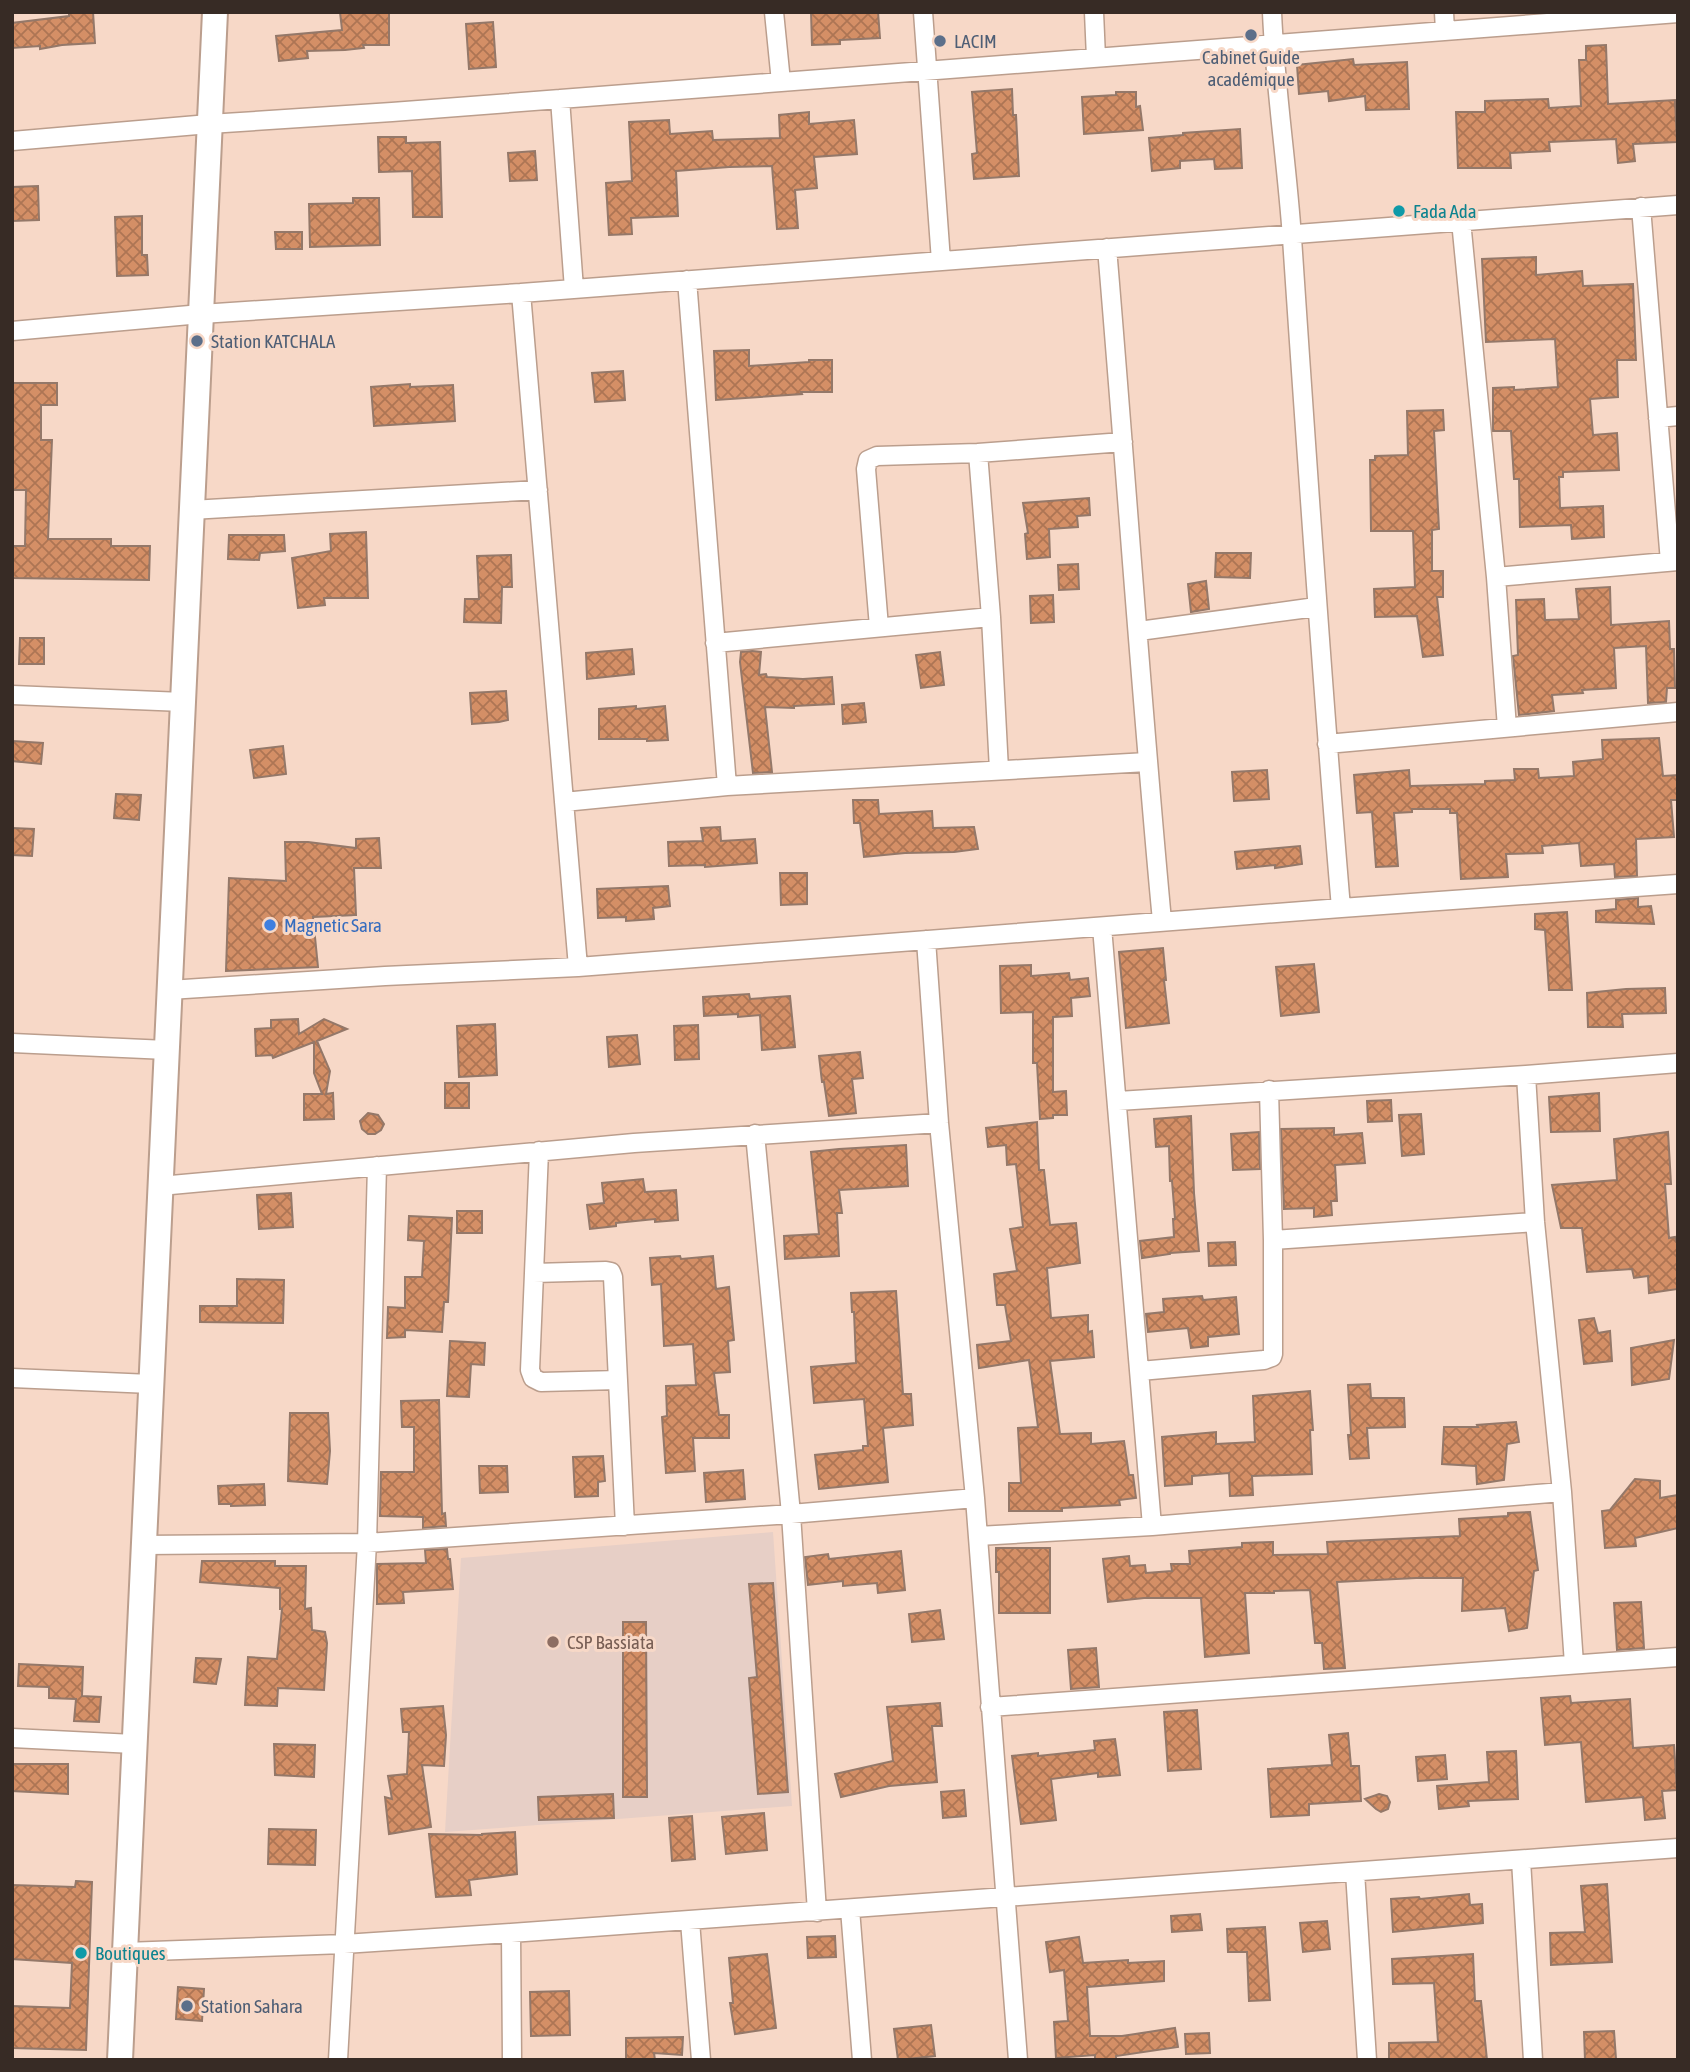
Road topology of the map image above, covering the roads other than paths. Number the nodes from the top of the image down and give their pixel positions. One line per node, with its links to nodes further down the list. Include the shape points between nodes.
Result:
1 (215, 12): 15 (street)
2 (774, 12): 13 (street)
3 (923, 12): 12 (street)
4 (1094, 12): 11 (street)
5 (1272, 12): 10 (street)
6 (1444, 12): 9 (street)
7 (1678, 13): 8 (street)
8 (1644, 14): 9 (street)
9 (1446, 31): 10 (street)
10 (1273, 44): 11 (street); 20 (street)
11 (1096, 58): 12 (street)
12 (928, 71): 13 (street); 22 (street)
13 (781, 82): 14 (street)
14 (560, 99): 15 (street); 24 (street)
15 (209, 124): 16 (street); 26 (street)
16 (12, 141)
17 (1678, 205): 18 (street)
18 (1641, 207): 19 (street); 29 (street)
19 (1461, 221): 20 (street); 35 (street)
20 (1292, 234): 21 (street); 36 (street)
21 (1107, 248): 22 (street); 30 (street)
22 (941, 261): 23 (street)
23 (687, 280): 24 (street); 40 (street)
24 (574, 289): 25 (street)
25 (521, 293): 26 (street); 32 (street)
26 (201, 314): 27 (street); 33 (street)
27 (12, 331)
28 (1678, 416): 29 (street)
29 (1657, 418): 34 (street)
30 (1123, 442): 31 (street); 39 (street)
31 (978, 453): 37 (street); 38 (street, via 868,460)
32 (538, 490): 33 (street); 49 (street)
33 (191, 510): 42 (street)
34 (1674, 562): 35 (street)
35 (1496, 577): 44 (street)
36 (1317, 607): 39 (street); 45 (street)
37 (991, 617): 38 (street); 47 (street)
38 (879, 627): 40 (street)
39 (1139, 631): 46 (street)
40 (715, 643): 48 (street)
41 (12, 695): 42 (street)
42 (183, 702): 56 (street)
43 (1678, 712): 44 (street)
44 (1507, 728): 45 (street)
45 (1327, 744): 51 (street)
46 (1147, 762): 47 (street); 52 (street)
47 (999, 770): 48 (street)
48 (727, 786): 49 (street)
49 (564, 802): 55 (street)
50 (1678, 884): 51 (street)
51 (1341, 908): 52 (street)
52 (1162, 921): 53 (street)
53 (1102, 927): 54 (street); 62 (street)
54 (926, 940): 55 (street); 63 (street)
55 (578, 967): 56 (street)
56 (169, 990): 58 (street)
57 (12, 1043): 58 (street)
58 (166, 1050): 67 (street)
59 (1678, 1063): 60 (street)
60 (1526, 1075): 61 (street); 68 (street)
61 (1269, 1090): 62 (street); 69 (street)
62 (1118, 1101): 71 (street)
63 (939, 1123): 64 (street); 76 (street)
64 (755, 1134): 65 (street); 77 (street)
65 (539, 1151): 66 (street); 70 (street)
66 (377, 1166): 67 (street); 81 (street)
67 (160, 1186): 74 (street)
68 (1535, 1222): 69 (street); 75 (street)
69 (1273, 1240): 71 (street, via 1272,1357)
70 (534, 1273): 73 (street, via 611,1272); 73 (street, via 533,1378 541,1382)
71 (1140, 1371): 79 (street)
72 (12, 1378): 74 (street)
73 (618, 1380): 78 (street)
74 (151, 1384): 82 (street)
75 (1562, 1492): 79 (street); 84 (street)
76 (975, 1498): 77 (street); 80 (street)
77 (792, 1514): 78 (street); 93 (street)
78 (625, 1526): 81 (street)
79 (1152, 1526): 80 (street)
80 (978, 1536): 85 (street)
81 (367, 1543): 82 (street); 96 (street)
82 (144, 1545): 87 (street)
83 (1678, 1657): 84 (street)
84 (1574, 1664): 85 (street)
85 (990, 1707): 91 (street)
86 (12, 1738): 87 (street)
87 (134, 1744): 97 (street)
88 (1678, 1848): 89 (street)
89 (1521, 1860): 90 (street); 105 (street)
90 (1355, 1872): 91 (street); 104 (street)
91 (1005, 1898): 92 (street); 103 (street)
92 (850, 1909): 93 (street); 102 (street)
93 (817, 1912): 94 (street)
94 (690, 1921): 95 (street); 101 (street)
95 (511, 1933): 96 (street); 100 (street)
96 (344, 1944): 97 (street); 99 (street)
97 (125, 1952): 98 (street)
98 (120, 2060)
99 (338, 2060)
100 (512, 2060)
101 (701, 2060)
102 (862, 2060)
103 (1018, 2060)
104 (1367, 2060)
105 (1533, 2060)

